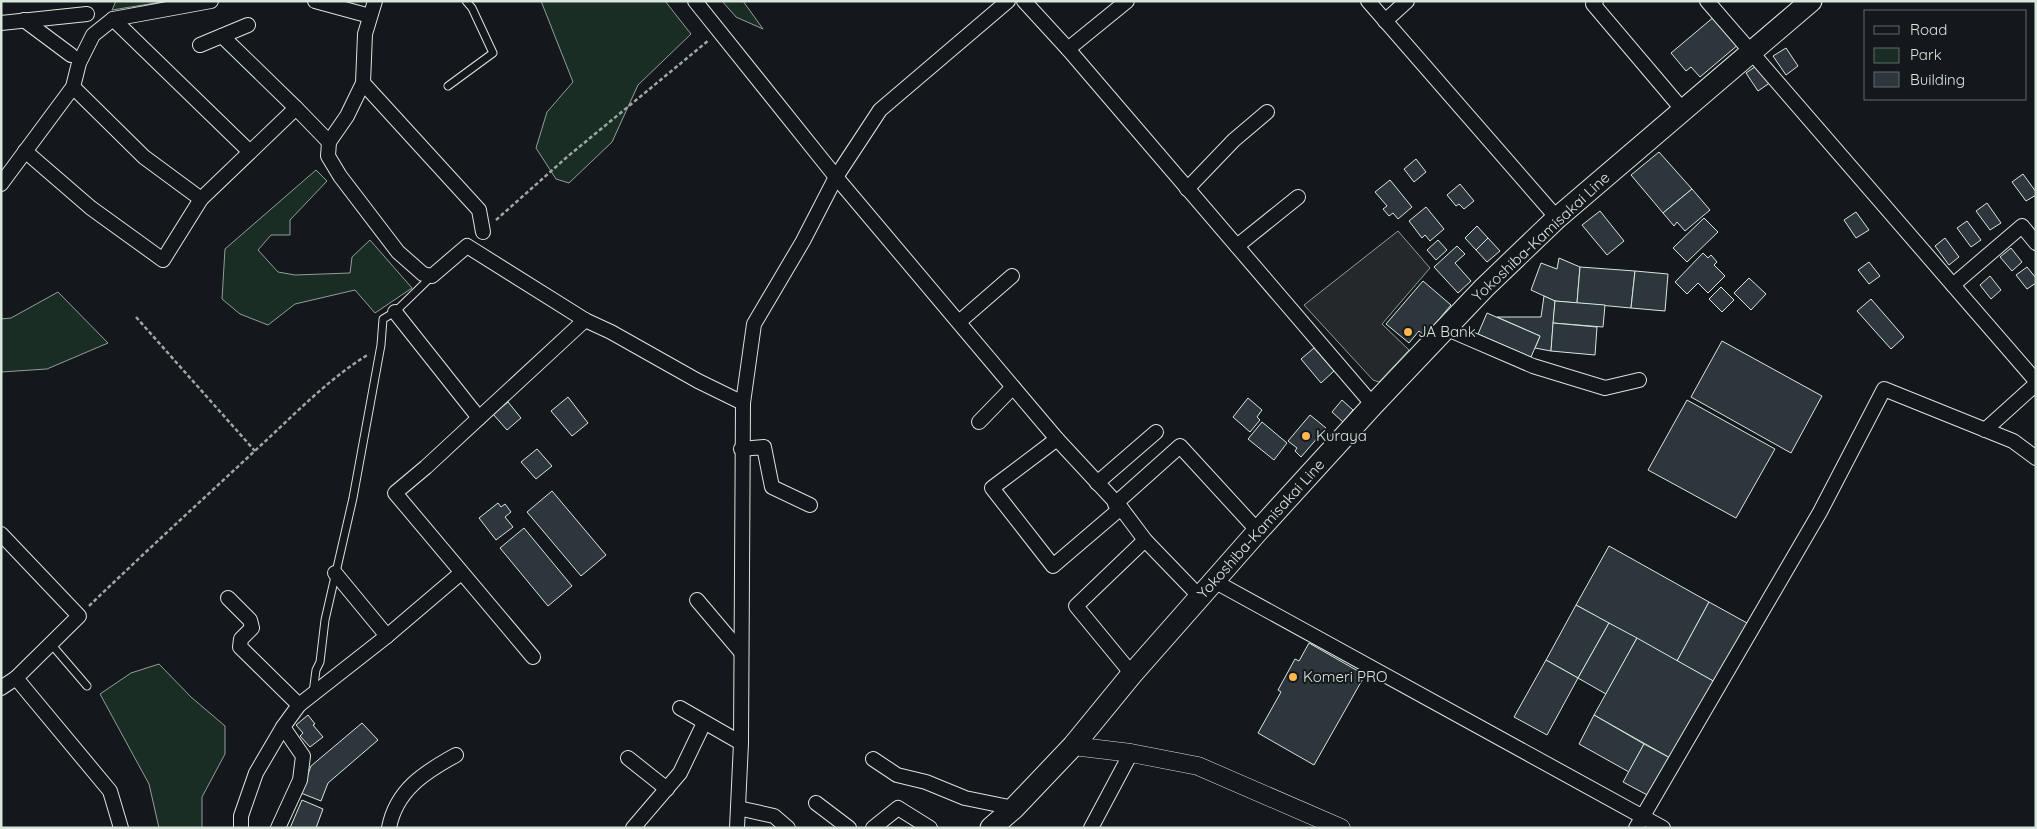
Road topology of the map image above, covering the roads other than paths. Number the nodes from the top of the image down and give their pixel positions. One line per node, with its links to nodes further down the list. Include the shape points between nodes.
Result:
1 (211, 1): 16 (street)
2 (315, 1): 15 (street)
3 (375, 1): 15 (street)
4 (466, 1): 27 (lane, via 492,53)
5 (695, 1): 35 (street)
6 (1008, 1): 35 (street, via 880,110)
7 (1024, 1): 23 (street)
8 (1127, 1): 23 (street)
9 (1368, 1): 18 (street)
10 (1407, 1): 18 (street)
11 (1596, 1): 30 (street, via 1593,4)
12 (1708, 1): 24 (street)
13 (1811, 1): 24 (main road, Yokoshiba-Kamisakai Line)
14 (88, 14): 17 (street)
15 (370, 16): 26 (street, via 365,34)
16 (113, 19): 28 (street, via 92,35 78,63); 34 (street)
17 (24, 20): 19 (street); 25 (street)
18 (1385, 21): 40 (street)
19 (3, 25)
20 (248, 25): 21 (street)
21 (222, 36): 22 (street); 29 (street)
22 (200, 45)
23 (1068, 49): 37 (street)
24 (1752, 52): 30 (main road, Yokoshiba-Kamisakai Line); 46 (street)
25 (71, 55)
26 (363, 83): 32 (street, via 347,116); 41 (street, via 479,210)
27 (448, 86)
28 (73, 87): 33 (street); 39 (street, via 144,157)
29 (296, 108): 32 (street); 34 (street)
30 (1682, 109): 40 (main road, Yokoshiba-Kamisakai Line)
31 (1267, 112): 37 (street, via 1234,140)
32 (329, 142): 44 (street, via 328,156 340,176 386,237 423,274)
33 (25, 151): 36 (street); 39 (street, via 91,208 163,260)
34 (250, 152): 39 (street)
35 (836, 177): 49 (street); 54 (street, via 754,324)
36 (1, 184)
37 (1187, 189): 43 (street)
38 (1298, 197): 43 (street)
39 (201, 199)
40 (1557, 218): 50 (main road, Yokoshiba-Kamisakai Line)
41 (483, 232)
42 (2036, 243): 46 (street, via 2022,226)
43 (1236, 246): 55 (street)
44 (432, 276): 47 (lane); 48 (street, via 467,246)
45 (1012, 276): 49 (street)
46 (1953, 285): 52 (street)
47 (395, 312): 56 (street); 69 (lane, via 383,319 353,498)
48 (585, 320): 54 (street); 56 (street)
49 (959, 322): 53 (street)
50 (1445, 328): 51 (street, via 1534,366 1605,388); 55 (main road, Yokoshiba-Kamisakai Line)
51 (1639, 380)
52 (2036, 383): 58 (street)
53 (1013, 387): 57 (street); 60 (street)
54 (743, 403): 61 (street)
55 (1373, 405): 66 (main road, Yokoshiba-Kamisakai Line)
56 (479, 418): 70 (street, via 394,493)
57 (978, 422)
58 (1985, 430): 62 (street, via 2014,441); 97 (street, via 1884,389 1820,512)
59 (1156, 432): 63 (street)
60 (1057, 439): 63 (street); 65 (street, via 992,488 1053,566)
61 (742, 449): 64 (street, via 764,447 772,487); 76 (street)
62 (2036, 458)
63 (1097, 483): 65 (street)
64 (810, 505)
65 (1118, 506): 66 (street, via 1180,446); 68 (street)
66 (1258, 531): 71 (main road, Yokoshiba-Kamisakai Line)
67 (1, 534): 75 (street, via 80,616)
68 (1145, 540): 71 (street); 78 (street, via 1076,606)
69 (335, 573): 74 (street); 82 (lane)
70 (461, 573): 74 (street); 77 (street)
71 (1207, 589): 78 (main road, Yokoshiba-Kamisakai Line); 97 (street)
72 (228, 598): 83 (street, via 250,620 252,628 241,639 240,647)
73 (697, 600): 76 (street)
74 (388, 636): 82 (street)
75 (50, 644): 79 (street); 80 (lane)
76 (741, 652): 87 (street)
77 (533, 657)
78 (1132, 674): 88 (main road, Yokoshiba-Kamisakai Line)
79 (16, 678): 81 (street); 98 (street, via 110,790)
80 (87, 686)
81 (1, 688)
82 (313, 694): 83 (street)
83 (299, 705): 86 (street)
84 (680, 708): 85 (street)
85 (704, 723): 87 (street); 93 (street, via 680,773)
86 (283, 727): 99 (street, via 256,773 241,816); 100 (street, via 303,756 300,780)
87 (741, 744): 95 (street)
88 (1073, 746): 89 (street); 96 (main road, Yokoshiba-Kamisakai Line)
89 (1131, 754): 109 (street); 110 (street, via 1198,766)
90 (456, 755): 101 (street, via 417,778 399,800)
91 (628, 758): 93 (street)
92 (873, 759): 96 (street, via 898,775 965,798)
93 (667, 789): 102 (street)
94 (816, 803): 105 (street)
95 (738, 808): 103 (street); 104 (street, via 774,816)
96 (1014, 808): 108 (main road, Yokoshiba-Kamisakai Line)
97 (1639, 822): 111 (street)
98 (120, 828)
99 (241, 828)
100 (278, 828)
101 (389, 828)
102 (633, 828)
103 (738, 828)
104 (788, 828)
105 (849, 828)
106 (873, 828): 107 (street, via 898,808)
107 (930, 828)
108 (991, 828)
109 (1091, 828)
110 (1341, 828)
111 (1664, 828)

